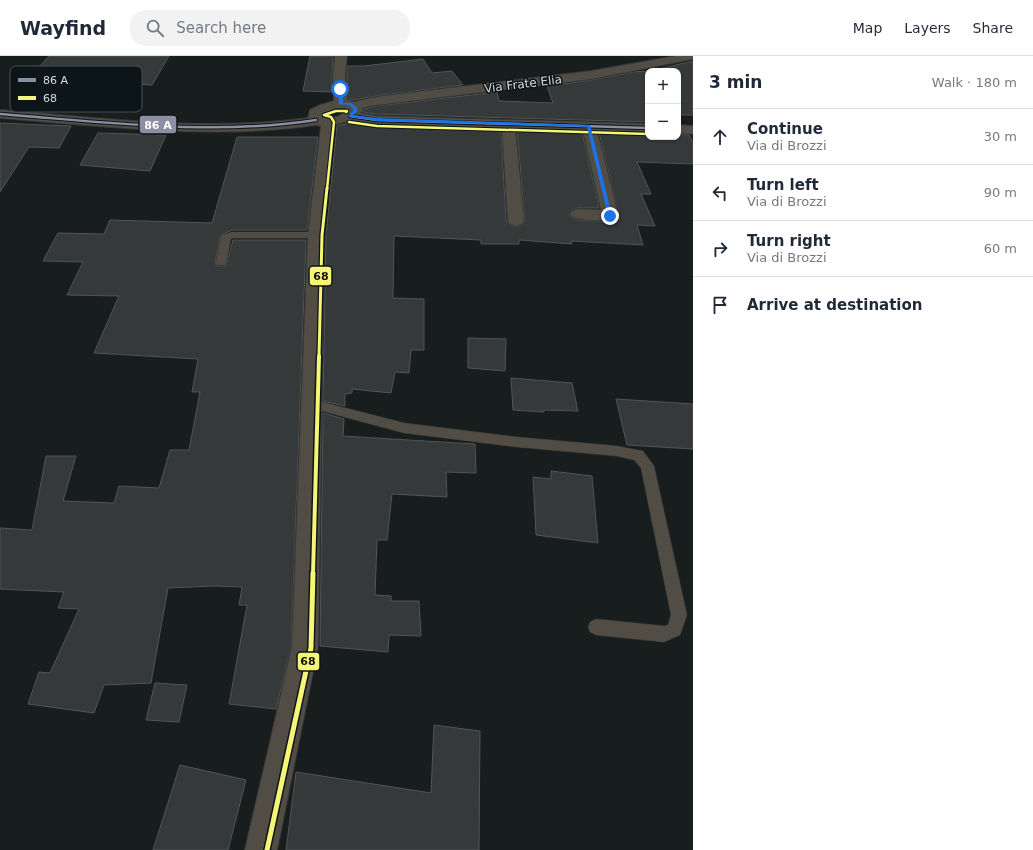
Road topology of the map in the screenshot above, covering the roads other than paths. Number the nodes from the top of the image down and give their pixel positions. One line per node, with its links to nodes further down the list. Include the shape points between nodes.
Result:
1 (341, 56): 3 (street, via 340,75)
2 (692, 56): 3 (street, Via Frate Elia, via 591,75 376,101)
3 (348, 108): 5 (street, Via Frate Elia); 6 (street, via 377,120)
4 (0, 114): 5 (street, Via Frate Elia, via 139,124 216,126 285,126)
5 (322, 121): 13 (street)
6 (508, 123): 7 (street); 12 (street)
7 (589, 126): 8 (street); 11 (street, via 610,216)
8 (645, 128)
9 (681, 129): 10 (street)
10 (693, 130)
11 (578, 214)
12 (516, 221)
13 (316, 235): 14 (lane, via 232,234 226,238); 15 (street)
14 (221, 263)
15 (311, 404): 16 (lane, via 404,428 638,455 647,466 679,615 674,630 664,634); 17 (street, via 304,646)
16 (596, 627)
17 (261, 850)

